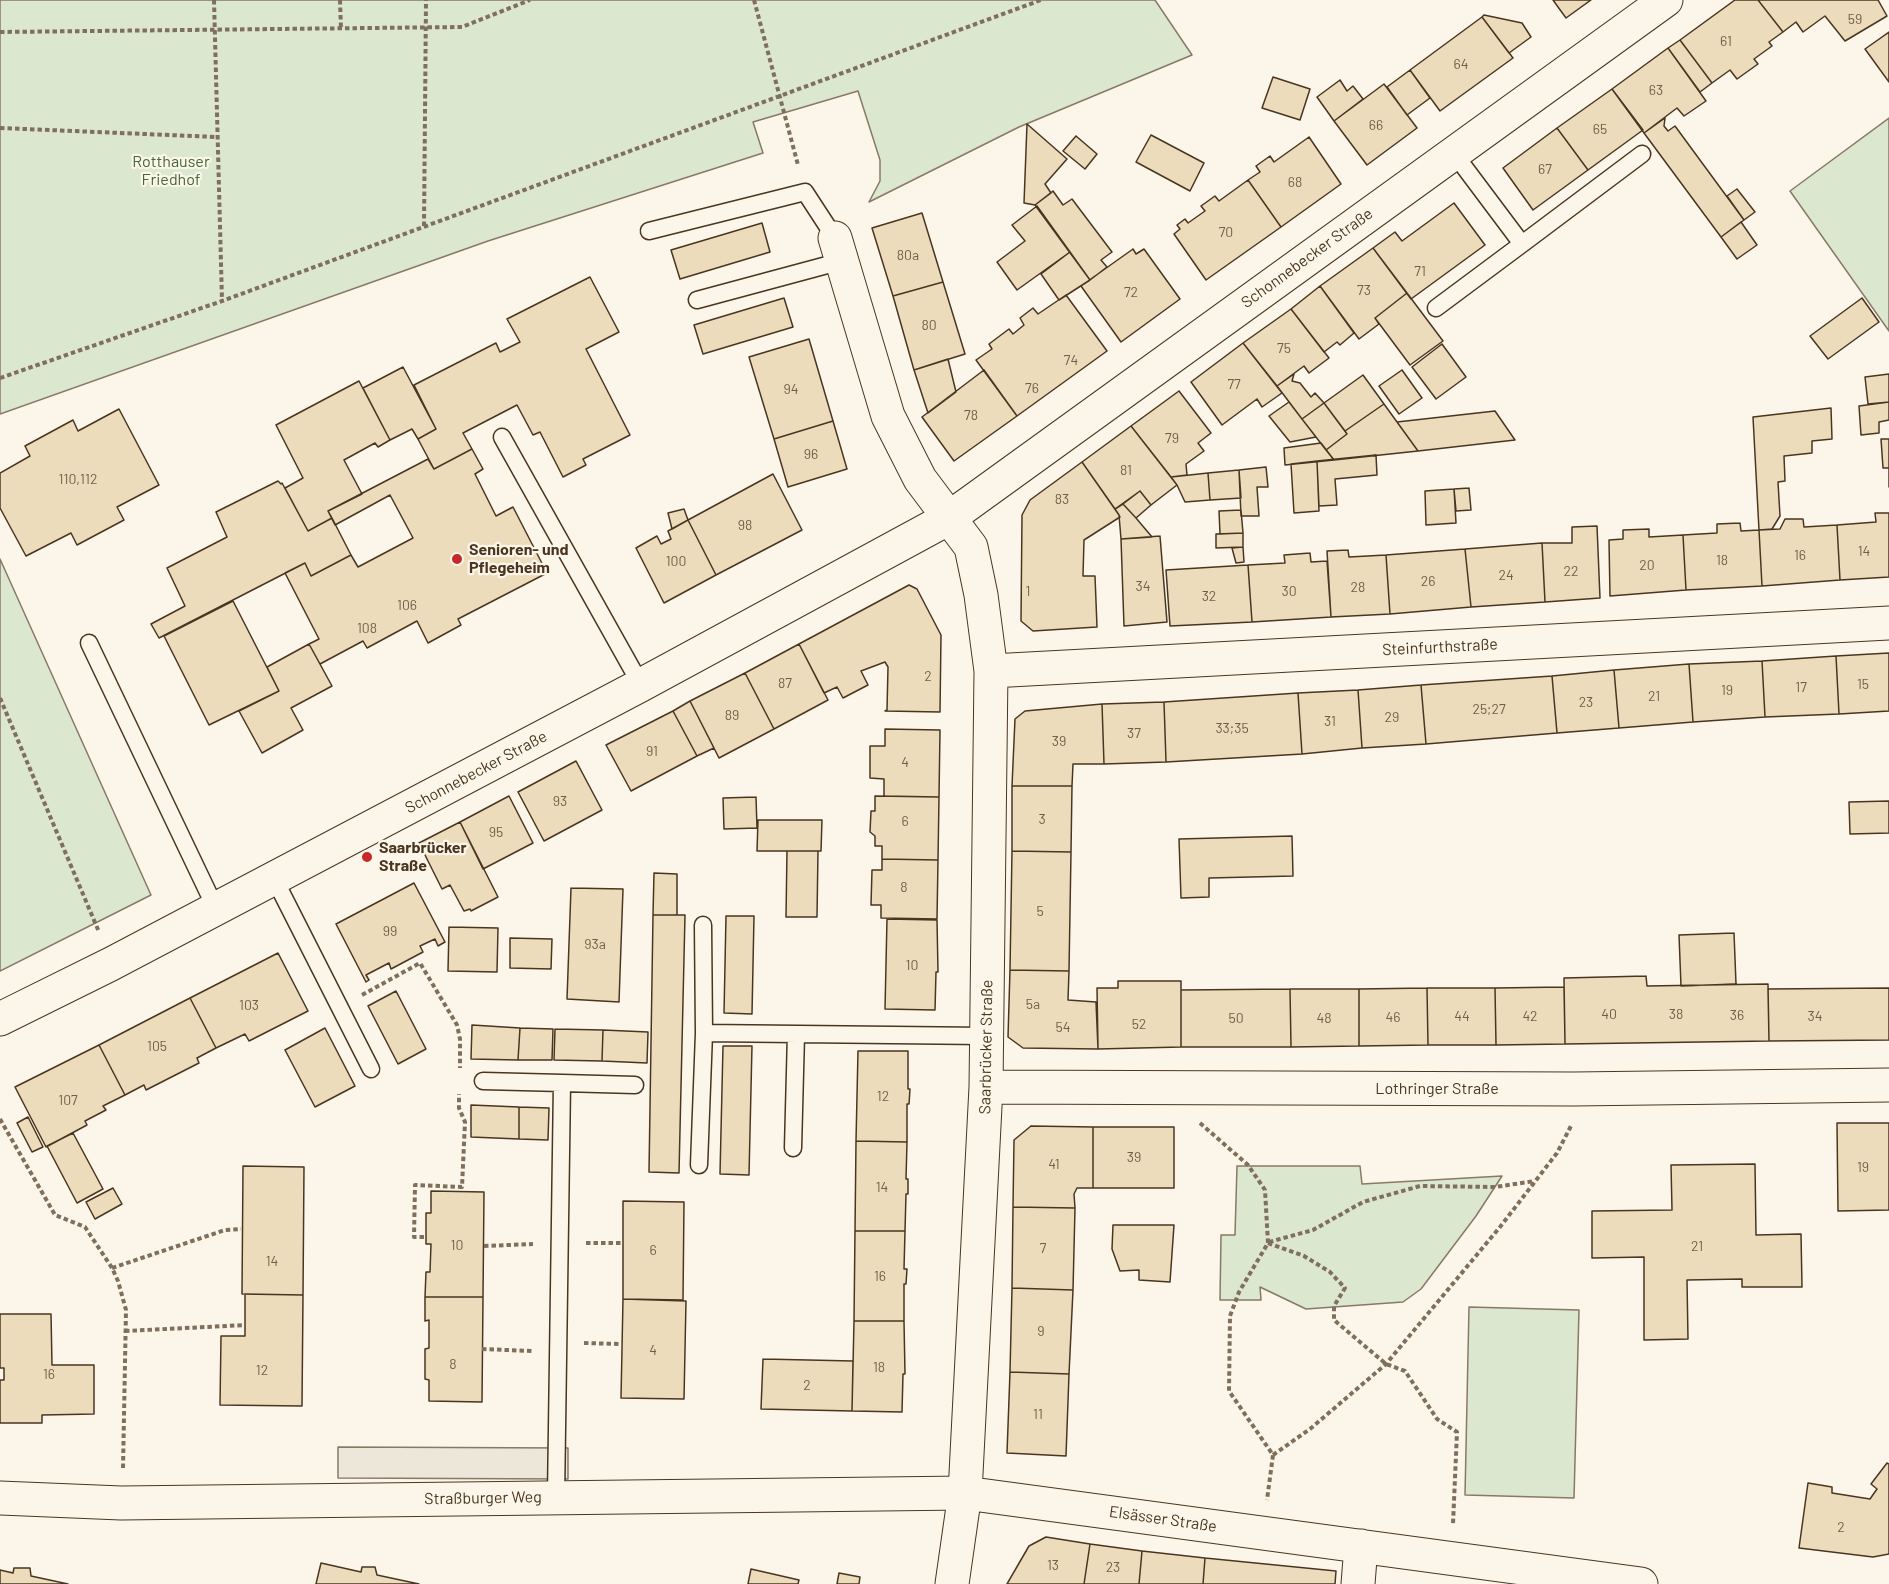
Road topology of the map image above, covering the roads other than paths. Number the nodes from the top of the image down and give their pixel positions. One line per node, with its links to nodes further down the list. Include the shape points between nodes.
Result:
1 (1666, 0): 2 (street, Schonnebecker Straße)
2 (1453, 152): 5 (lane); 10 (street, Schonnebecker Straße)
3 (1642, 154): 5 (lane)
4 (649, 231): 6 (lane, via 805,192)
5 (1522, 244): 8 (lane)
6 (838, 250): 7 (lane); 10 (street, via 888,416 920,479)
7 (697, 300)
8 (1436, 308)
9 (502, 437): 14 (lane)
10 (949, 518): 13 (street, Saarbrücker Straße, via 971,547); 14 (street, Schonnebecker Straße)
11 (1889, 623): 13 (street, Steinfurthstraße)
12 (89, 643): 16 (lane)
13 (991, 671): 21 (street, Saarbrücker Straße)
14 (641, 685): 15 (street, Schonnebecker Straße)
15 (274, 878): 16 (street, Schonnebecker Straße); 22 (lane)
16 (216, 909): 18 (street, Schonnebecker Straße)
17 (703, 924): 19 (lane)
18 (0, 1019)
19 (704, 1033): 20 (lane); 29 (lane)
20 (796, 1034): 21 (lane); 28 (lane)
21 (986, 1036): 27 (street, Saarbrücker Straße)
22 (372, 1069)
23 (483, 1081): 24 (lane)
24 (562, 1083): 26 (lane); 31 (lane)
25 (1889, 1084): 27 (street, Lothringer Straße, via 1574,1089)
26 (635, 1085)
27 (986, 1088): 30 (street, Saarbrücker Straße)
28 (793, 1148)
29 (699, 1165)
30 (965, 1493): 31 (street, Straßburger Weg); 33 (street, Elsässer Straße); 35 (street, Saarbrücker Straße)
31 (556, 1497): 32 (street, Straßburger Weg, via 121,1503)
32 (0, 1498)
33 (1361, 1546): 34 (street, Elsässer Straße); 36 (street)
34 (1632, 1583)
35 (952, 1584)
36 (1358, 1584)

